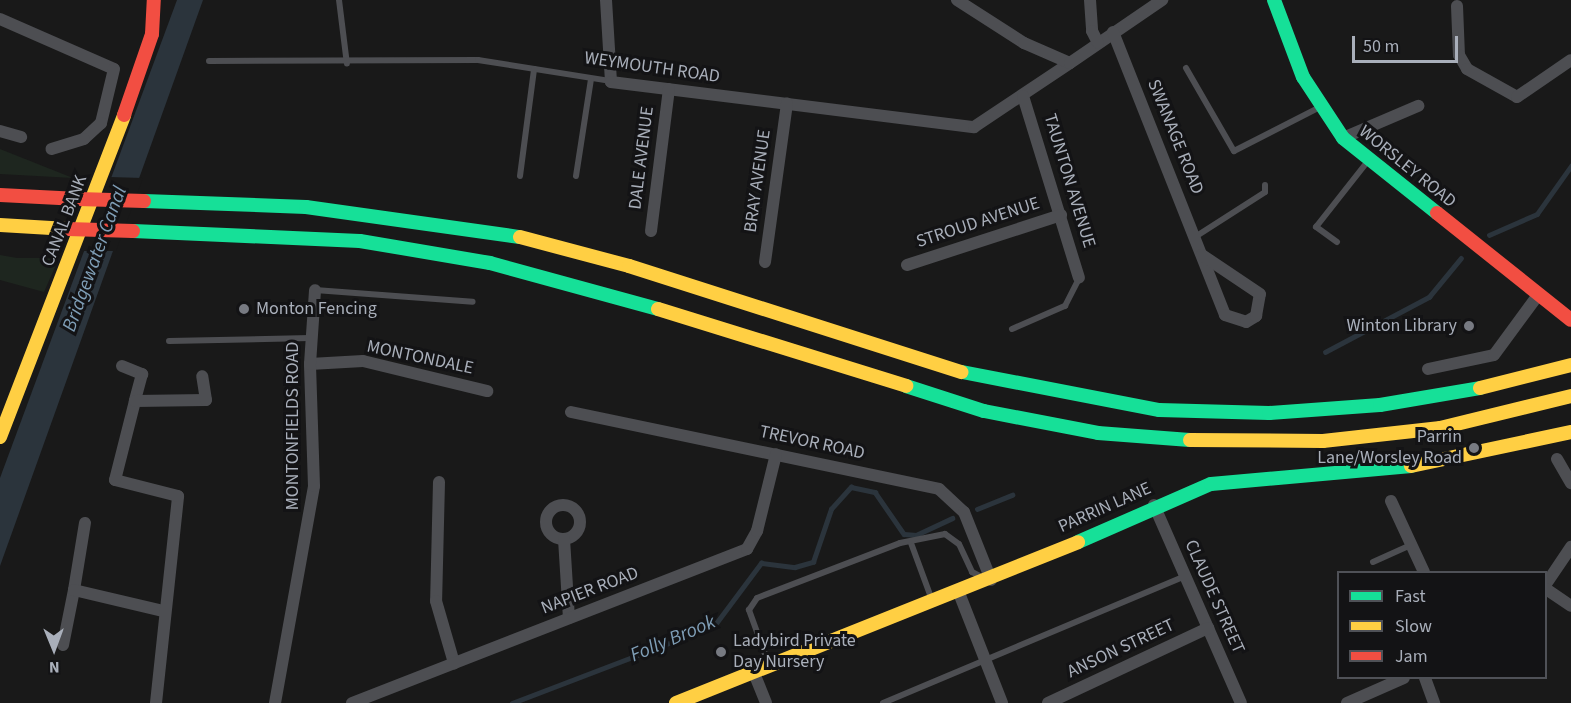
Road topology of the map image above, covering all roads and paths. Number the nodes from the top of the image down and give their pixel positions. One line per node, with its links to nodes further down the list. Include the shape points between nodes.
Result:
1 (154, 0): 60 (main road, CANAL BANK, via 154,16 130,102)
2 (339, 0): 15 (lane)
3 (606, 0): 19 (street)
4 (957, 0): 14 (street, via 1023,43)
5 (1090, 0): 11 (street, via 1092,31)
6 (1162, 0): 10 (street, WEYMOUTH ROAD)
7 (1274, 0): 24 (main road, WORSLEY ROAD)
8 (1456, 6): 12 (street, via 1459,56 1467,69 1517,97)
9 (0, 19): 28 (street, via 114,69 101,123 84,139)
10 (1113, 33): 11 (street, WEYMOUTH ROAD); 37 (street, SWANAGE ROAD)
11 (1098, 43): 14 (street, WEYMOUTH ROAD)
12 (1571, 60)
13 (209, 61): 15 (lane, WEYMOUTH ROAD)
14 (1070, 63): 21 (street, WEYMOUTH ROAD)
15 (347, 64): 17 (lane, WEYMOUTH ROAD, via 478,60)
16 (1186, 68): 24 (lane, via 1234,152)
17 (534, 69): 18 (lane, WEYMOUTH ROAD); 30 (lane)
18 (591, 79): 19 (lane, WEYMOUTH ROAD); 31 (lane)
19 (611, 82): 20 (street, WEYMOUTH ROAD)
20 (669, 89): 22 (street, WEYMOUTH ROAD); 36 (street, DALE AVENUE)
21 (1023, 96): 22 (street, WEYMOUTH ROAD, via 974,127); 34 (street, TAUNTON AVENUE)
22 (787, 104): 40 (street, BRAY AVENUE)
23 (1418, 106): 27 (street)
24 (1320, 107): 27 (main road, WORSLEY ROAD)
25 (0, 131): 26 (street)
26 (21, 137)
27 (1343, 138): 29 (main road, WORSLEY ROAD)
28 (51, 149)
29 (1368, 161): 38 (lane, via 1316,227); 44 (main road, WORSLEY ROAD)
30 (520, 176)
31 (576, 176)
32 (1265, 185): 37 (lane, via 1265,192)
33 (0, 195): 51 (main road, bridge, via 306,207 502,234 629,266 994,382 1159,410 1269,412 1380,405 1486,387)
34 (1061, 215): 41 (street, STROUD AVENUE); 42 (street, TAUNTON AVENUE)
35 (0, 225): 56 (main road, bridge, via 360,241 490,263 617,296 984,411 1098,432 1206,441 1323,441 1440,428)
36 (651, 231)
37 (1195, 237): 39 (street, SWANAGE ROAD)
38 (1337, 243)
39 (1202, 255): 39 (street, SWANAGE ROAD, via 1225,315 1246,322 1256,316 1260,294)
40 (765, 262)
41 (907, 265)
42 (1079, 278): 47 (lane, via 1065,306)
43 (315, 290): 45 (lane); 48 (street, MONTONFIELDS ROAD)
44 (1538, 295): 46 (main road, WORSLEY ROAD); 53 (street, via 1494,355)
45 (472, 302)
46 (1571, 320)
47 (1012, 329)
48 (310, 338): 49 (lane); 50 (street, MONTONFIELDS ROAD)
49 (169, 341)
50 (310, 364): 55 (street, MONTONDALE, via 363,362); 93 (street, MONTONFIELDS ROAD, via 312,504)
51 (1571, 365)
52 (122, 366): 57 (street, via 142,374)
53 (1428, 369)
54 (202, 376): 57 (street, via 206,400)
55 (487, 391)
56 (1571, 396)
57 (135, 401): 82 (street, via 115,480 178,496)
58 (571, 412): 61 (street, TREVOR ROAD)
59 (1571, 432): 66 (main road, PARRIN LANE, via 1387,471 1211,484)
60 (0, 437)
61 (776, 454): 75 (street, TREVOR ROAD, via 946,493 964,512); 83 (street, NAPIER ROAD, via 755,539 747,549)
62 (1557, 459): 64 (street)
63 (439, 482): 86 (street, via 436,601)
64 (1571, 483)
65 (1391, 501): 70 (street)
66 (1154, 505): 74 (street, CLAUDE STREET); 75 (main road, PARRIN LANE)
67 (85, 523): 78 (street)
68 (564, 539): 83 (street)
69 (911, 543): 75 (lane, via 950,535 972,572); 80 (lane); 88 (lane, via 751,602 751,619)
70 (1411, 545): 72 (lane); 73 (street)
71 (1571, 547): 76 (street)
72 (1373, 562)
73 (1423, 571)
74 (1185, 576): 84 (street, CLAUDE STREET); 87 (lane)
75 (991, 580): 79 (main road, PARRIN LANE)
76 (1547, 583)
77 (1547, 588): 81 (street)
78 (74, 590): 82 (street); 85 (street)
79 (959, 593): 80 (main road, PARRIN LANE); 87 (street)
80 (933, 604): 88 (main road, PARRIN LANE)
81 (1571, 606)
82 (163, 611): 92 (street)
83 (569, 618): 86 (street, NAPIER ROAD)
84 (1208, 628): 99 (street, ANSON STREET); 100 (street, CLAUDE STREET)
85 (63, 645)
86 (454, 663): 94 (street, NAPIER ROAD)
87 (986, 663): 97 (lane); 98 (street)
88 (770, 667): 89 (main road, PARRIN LANE)
89 (754, 673): 95 (main road, PARRIN LANE); 96 (street)
90 (1402, 679): 101 (street)
91 (1425, 679): 102 (street)
92 (156, 703)
93 (275, 703)
94 (352, 703)
95 (676, 703)
96 (766, 703)
97 (883, 703)
98 (1002, 703)
99 (1048, 703)
100 (1241, 703)
101 (1347, 703)
102 (1434, 703)

